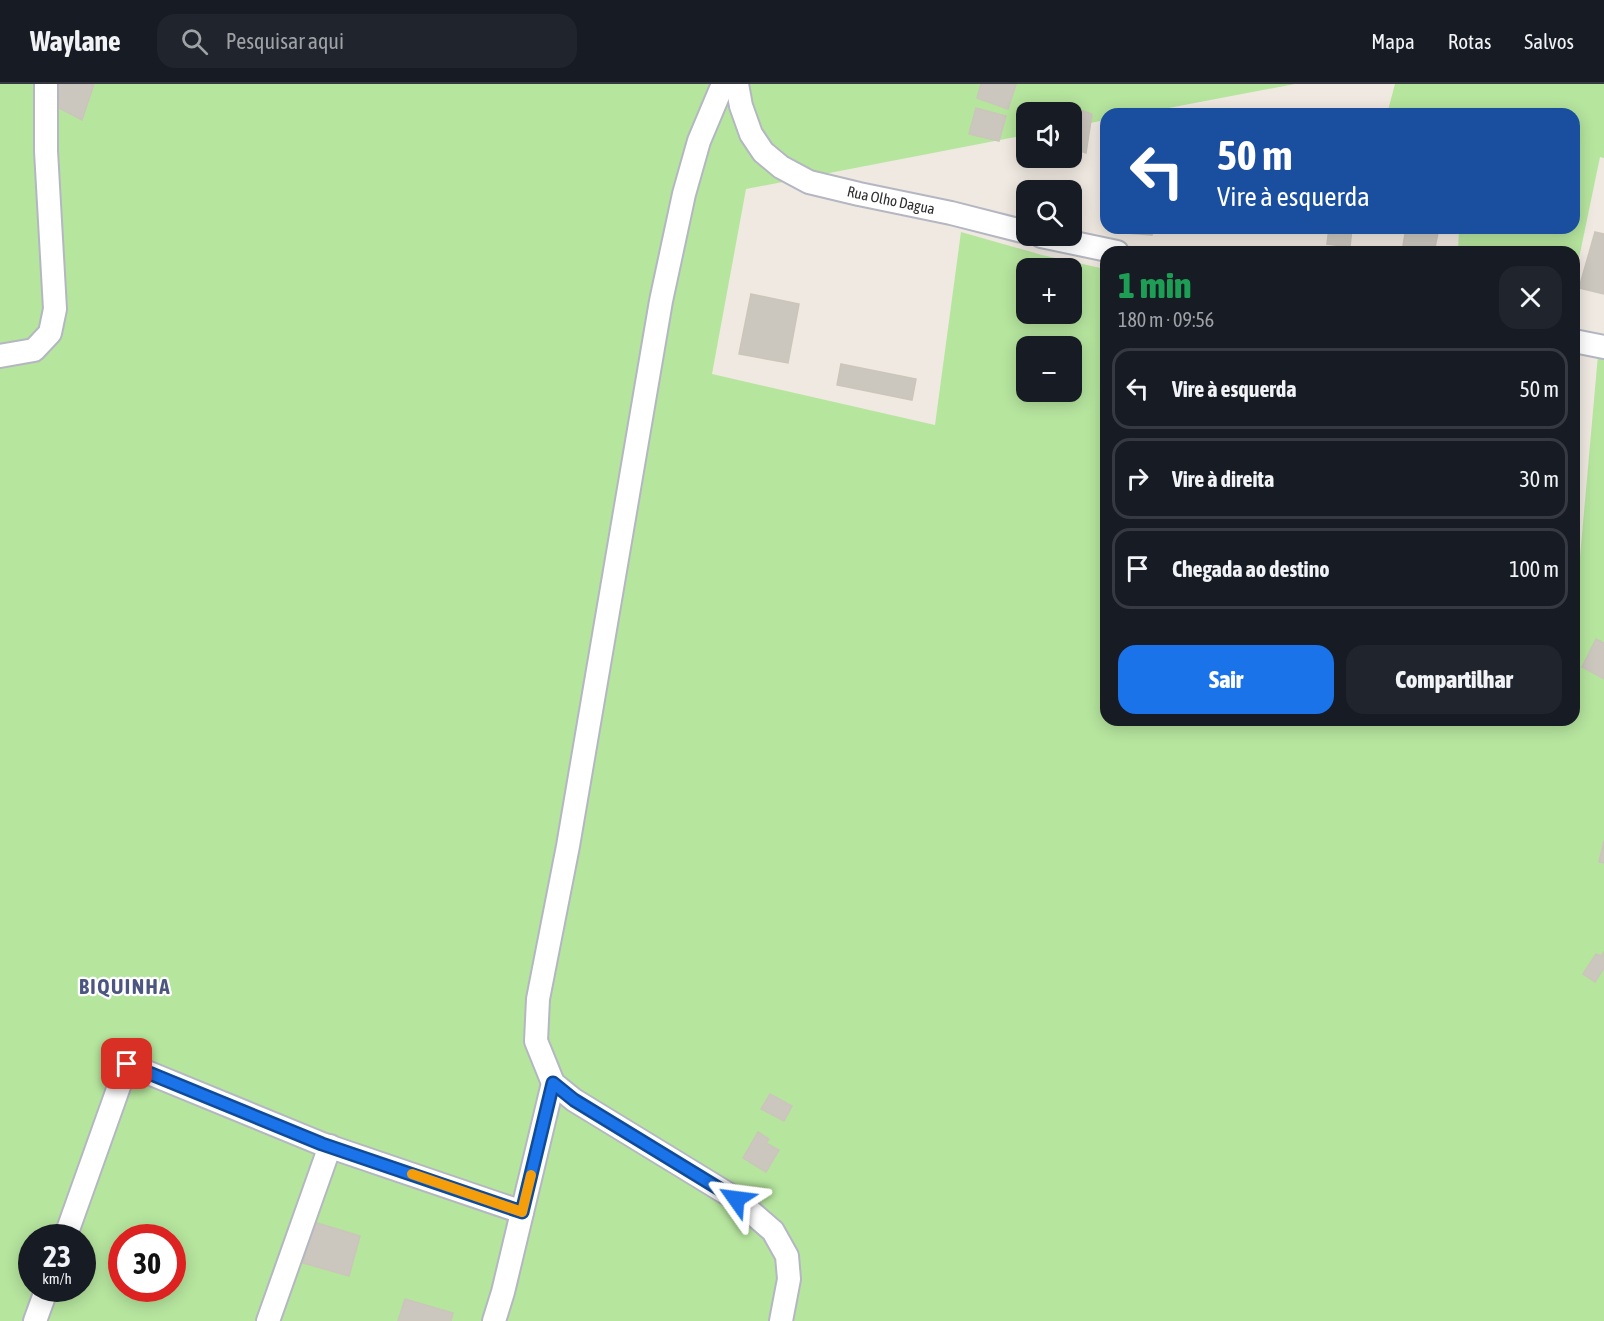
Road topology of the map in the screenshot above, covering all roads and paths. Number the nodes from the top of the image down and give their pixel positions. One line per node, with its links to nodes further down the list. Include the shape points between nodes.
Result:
1 (46, 84): 9 (street, via 55,309 50,333 34,351)
2 (723, 84): 10 (street, via 699,141 660,301 570,834 538,999 536,1041)
3 (737, 84): 4 (street, Rua Olho Dagua, via 750,134 763,152 809,182)
4 (1016, 229)
5 (1082, 245): 6 (street)
6 (1100, 248)
7 (1580, 342): 8 (street)
8 (1604, 347)
9 (0, 356)
10 (553, 1083): 12 (street); 18 (street, via 574,1100 736,1199 773,1231 787,1256 789,1279)
11 (330, 1146): 12 (street); 13 (street, via 127,1064); 16 (street)
12 (522, 1212): 17 (street)
13 (70, 1224)
14 (42, 1302): 15 (street)
15 (35, 1321)
16 (268, 1321)
17 (494, 1321)
18 (781, 1321)

